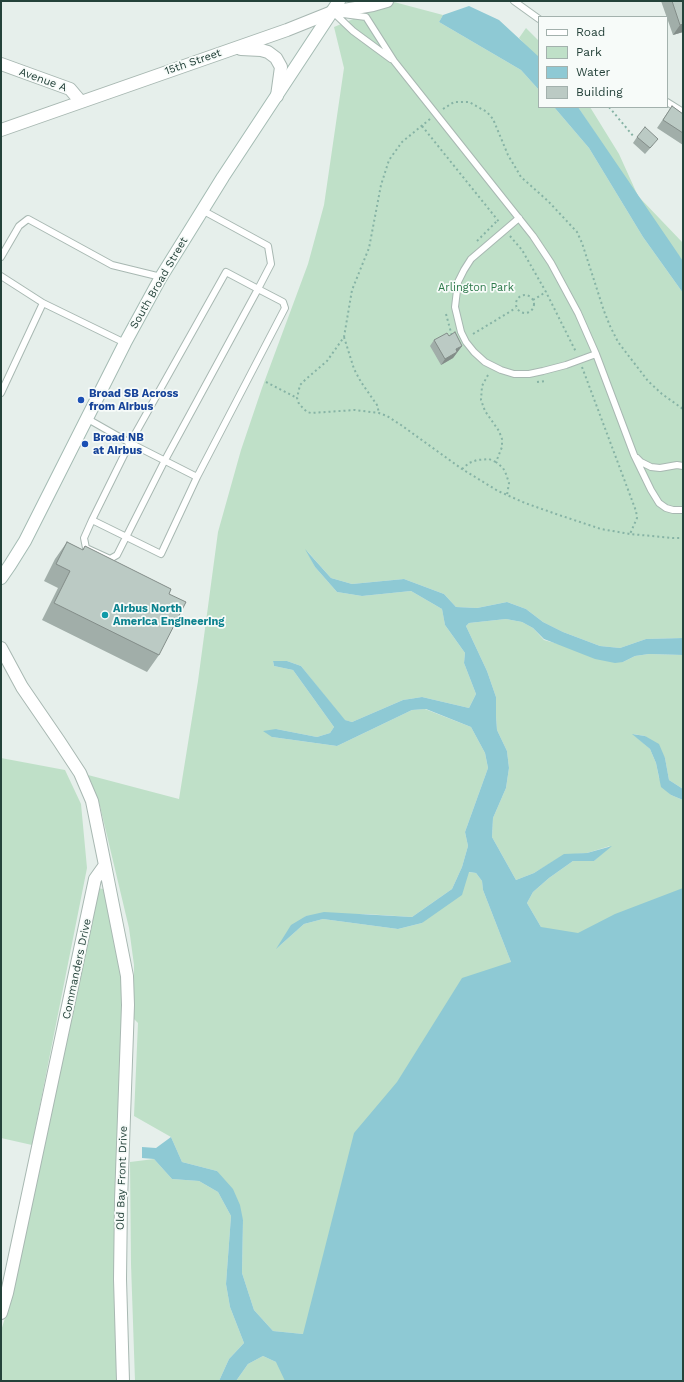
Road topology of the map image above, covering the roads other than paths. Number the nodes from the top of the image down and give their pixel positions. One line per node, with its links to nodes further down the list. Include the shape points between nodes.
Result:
1 (339, 1): 4 (street, South Broad Street)
2 (386, 1): 4 (street, 15th Street)
3 (514, 1): 5 (lane)
4 (332, 12): 6 (street, 15th Street); 7 (lane, via 353,32); 7 (lane, via 366,18); 9 (street, South Broad Street)
5 (538, 18)
6 (226, 51): 9 (street, via 262,50 276,58 281,67); 10 (street, 15th Street)
7 (394, 61): 15 (lane)
8 (1, 64): 10 (street, Avenue A, via 70,88)
9 (277, 96): 14 (street, South Broad Street)
10 (81, 102): 13 (street, 15th Street)
11 (668, 103): 12 (lane)
12 (683, 112)
13 (1, 130)
14 (202, 210): 18 (street, South Broad Street); 19 (lane, via 268,246 271,264)
15 (519, 218): 22 (lane, via 562,282); 22 (lane, via 471,259 458,282 456,319 464,339 485,362 514,374 544,371)
16 (1, 257): 18 (lane, via 19,226 28,219 112,265)
17 (1, 276): 20 (lane)
18 (161, 277): 21 (street, South Broad Street)
19 (258, 289): 25 (lane, via 226,272); 27 (lane); 29 (lane, via 283,302 285,308)
20 (43, 303): 21 (lane); 23 (lane)
21 (125, 343): 24 (street, South Broad Street)
22 (596, 354): 26 (lane)
23 (1, 393)
24 (86, 418): 25 (lane); 33 (street, South Broad Street, via 24,541)
25 (130, 442): 27 (lane); 31 (lane)
26 (634, 455): 28 (lane, via 651,467); 30 (lane, via 659,503 666,508)
27 (164, 460): 29 (lane); 32 (lane)
28 (683, 466)
29 (197, 477): 32 (lane, via 161,554)
30 (683, 510)
31 (92, 520): 32 (lane); 32 (lane, via 84,538 86,548 110,558 117,555)
32 (126, 537)
33 (1, 578)
34 (1, 648): 35 (street, via 22,688 80,773 92,801)
35 (105, 865): 36 (street, Commanders Drive, via 96,879); 37 (street, Old Bay Front Drive, via 127,976 120,1278)
36 (1, 1313)
37 (123, 1381)

